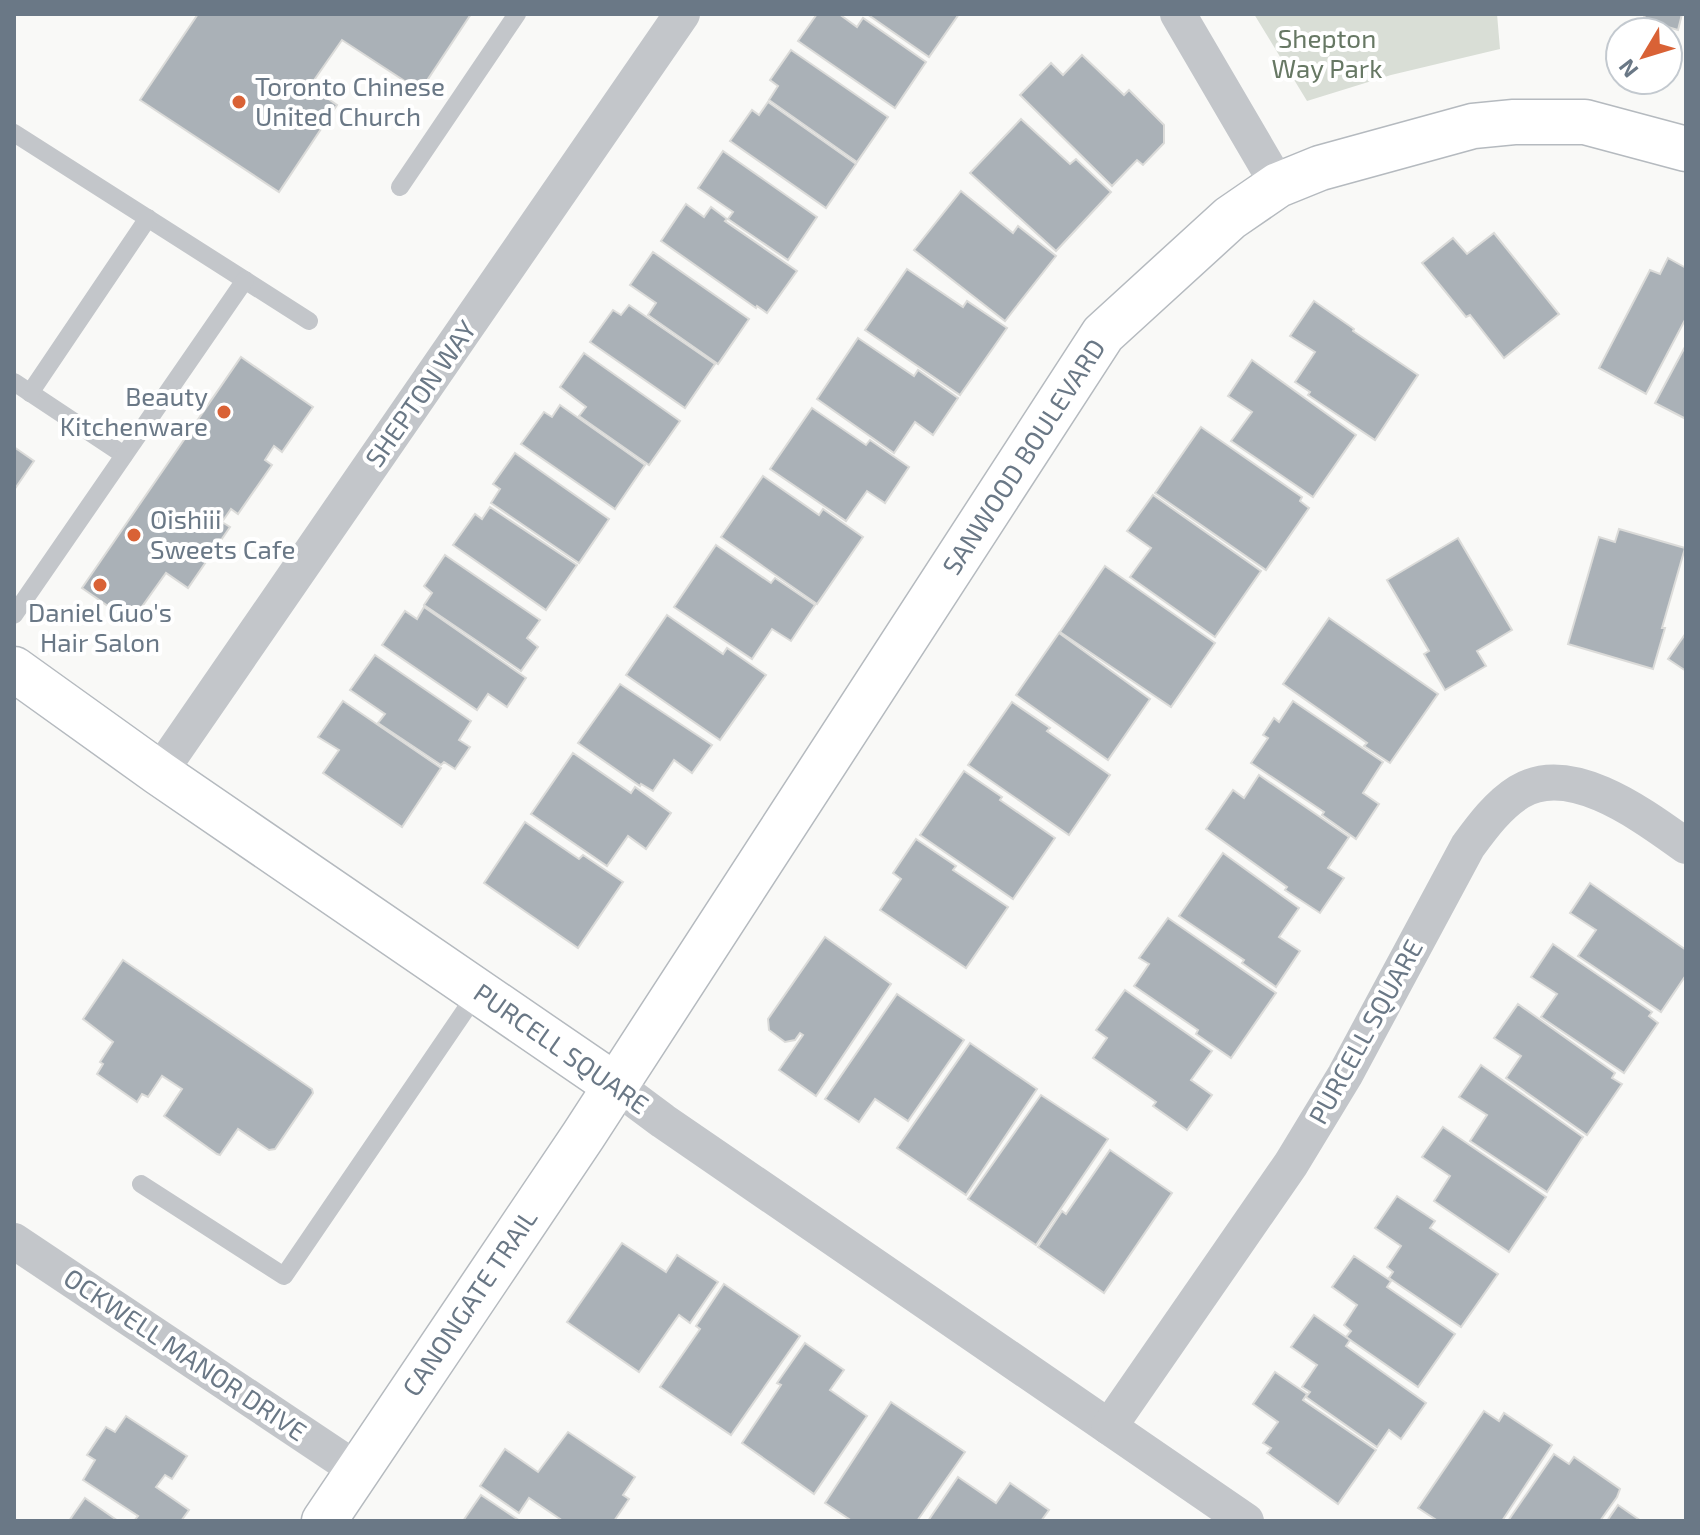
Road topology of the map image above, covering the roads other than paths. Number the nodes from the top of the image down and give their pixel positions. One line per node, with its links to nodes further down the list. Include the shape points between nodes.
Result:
1 (517, 14): 7 (lane)
2 (682, 14): 15 (street, SHEPTON WAY)
3 (1178, 14): 6 (street)
4 (14, 133): 8 (lane)
5 (1686, 149): 6 (street, SANWOOD BOULEVARD, via 1585,122 1514,122 1442,134)
6 (1278, 185): 18 (street, SANWOOD BOULEVARD, via 1230,218 1103,334)
7 (400, 187)
8 (148, 218): 9 (lane); 11 (lane)
9 (245, 280): 10 (lane); 12 (lane)
10 (309, 321)
11 (22, 388): 12 (lane)
12 (124, 455): 13 (lane)
13 (14, 615)
14 (14, 669): 15 (street, PURCELL SQUARE)
15 (159, 773): 17 (street, PURCELL SQUARE)
16 (1686, 846): 21 (street, PURCELL SQUARE, via 1634,810 1579,786 1544,783 1519,792 1488,821 1456,864 1291,1164)
17 (479, 990): 18 (street, PURCELL SQUARE); 19 (lane, via 284,1276)
18 (616, 1086): 21 (street, PURCELL SQUARE); 22 (street, CANONGATE TRAIL)
19 (141, 1184)
20 (14, 1241): 22 (street, OCKWELL MANOR DRIVE)
21 (1109, 1427): 24 (street, PURCELL SQUARE)
22 (357, 1470): 23 (street, CANONGATE TRAIL)
23 (324, 1521)
24 (1246, 1521)

